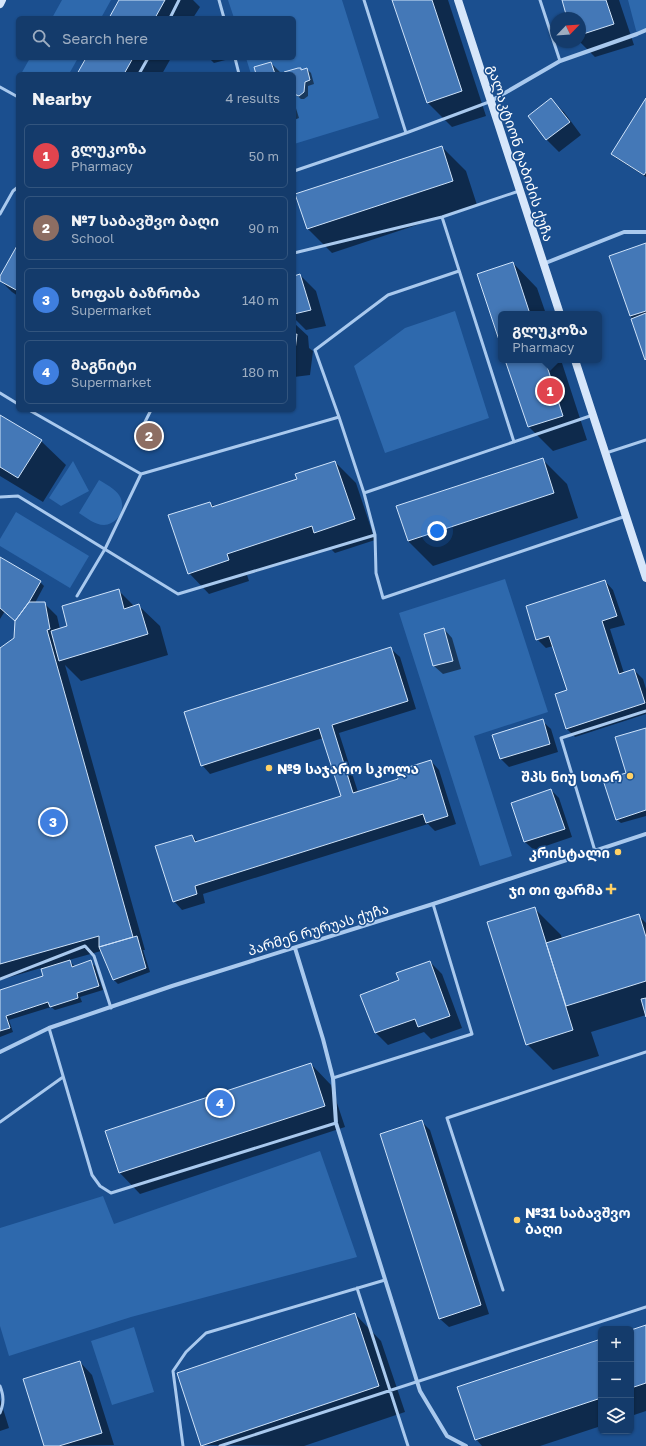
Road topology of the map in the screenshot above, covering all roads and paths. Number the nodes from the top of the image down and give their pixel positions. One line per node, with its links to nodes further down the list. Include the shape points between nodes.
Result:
1 (2, 0): 7 (street)
2 (179, 0): 8 (lane)
3 (219, 0): 9 (lane)
4 (364, 0): 19 (lane)
5 (458, 0): 18 (street, გალაკტიონ ტაბიძის ქუჩა)
6 (540, 0): 13 (lane)
7 (0, 4)
8 (171, 16)
9 (223, 16)
10 (646, 30): 13 (street)
11 (147, 60): 14 (lane)
12 (236, 60): 15 (lane)
13 (560, 61): 18 (street)
14 (140, 72)
15 (238, 72)
16 (0, 87): 17 (lane)
17 (16, 96)
18 (491, 101): 19 (lane); 22 (street, გალაკტიონ ტაბიძის ქუჩა)
19 (406, 133): 20 (lane)
20 (296, 170)
21 (16, 189): 23 (lane)
22 (519, 191): 24 (lane); 27 (street, გალაკტიონ ტაბიძის ქუჩა)
23 (0, 214)
24 (442, 217): 26 (lane); 28 (lane)
25 (646, 232): 27 (street, via 624,232)
26 (296, 254)
27 (543, 264): 29 (street, გალაკტიონ ტაბიძის ქუჩა)
28 (459, 271): 36 (lane, via 388,295 315,350); 39 (lane)
29 (559, 311)
30 (576, 363): 35 (street)
31 (0, 393): 32 (lane)
32 (16, 403)
33 (32, 412): 41 (lane)
34 (150, 412): 37 (lane)
35 (593, 415): 39 (lane); 40 (street)
36 (339, 417): 41 (lane); 42 (lane)
37 (142, 428)
38 (646, 440): 40 (lane)
39 (514, 442): 42 (lane)
40 (605, 453): 44 (street)
41 (141, 474): 46 (lane)
42 (364, 493): 45 (lane)
43 (0, 497): 46 (lane, via 18,496)
44 (626, 516): 45 (lane, via 383,598 376,574); 47 (street)
45 (375, 535): 46 (lane, via 178,594)
46 (105, 549): 49 (lane)
47 (644, 565): 48 (street)
48 (646, 578)
49 (77, 596)
50 (646, 711): 52 (lane, via 561,738)
51 (646, 834): 52 (street, პარმენ რურუას ქუჩა)
52 (595, 851): 53 (street, პარმენ რურუას ქუჩა)
53 (433, 904): 54 (street, პარმენ რურუას ქუჩა); 61 (lane, via 472,1034)
54 (295, 948): 56 (street, პარმენ რურუას ქუჩა, via 172,986); 61 (street)
55 (0, 979): 56 (lane, via 85,946 94,956)
56 (111, 1008): 57 (street, პარმენ რურუას ქუჩა)
57 (48, 1028): 58 (street, პარმენ რურუას ქუჩა); 60 (lane)
58 (0, 1052)
59 (646, 1052): 66 (lane, via 447,1118)
60 (63, 1077): 62 (lane); 63 (lane, via 92,1175 100,1186 111,1192)
61 (333, 1078): 63 (street)
62 (0, 1122)
63 (336, 1122): 64 (street)
64 (385, 1280): 65 (lane); 68 (street)
65 (357, 1288): 70 (lane); 72 (lane, via 206,1333 186,1352 173,1371)
66 (503, 1290)
67 (646, 1307): 68 (lane)
68 (417, 1382): 70 (lane); 75 (street, via 447,1436)
69 (0, 1386): 71 (lane, via 3,1394)
70 (390, 1391): 73 (lane); 74 (lane)
71 (0, 1413)
72 (183, 1446)
73 (220, 1446)
74 (408, 1446)
75 (466, 1446)

